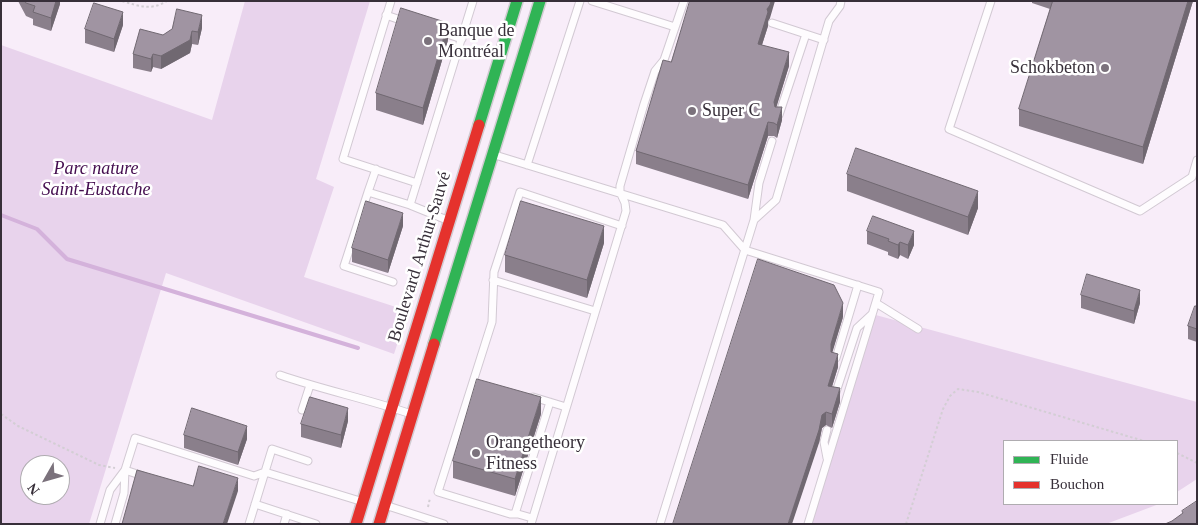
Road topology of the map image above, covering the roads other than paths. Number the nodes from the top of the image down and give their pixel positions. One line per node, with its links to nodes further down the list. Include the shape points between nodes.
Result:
1 (391, 1): 9 (lane)
2 (473, 1): 15 (lane)
3 (580, 1): 21 (lane)
4 (592, 1): 12 (lane)
5 (684, 1): 12 (lane)
6 (841, 1): 16 (lane, via 829,21)
7 (991, 1): 20 (lane, via 949,129 1140,211 1192,177)
8 (524, 5): 19 (main road, Boulevard Arthur-Sauvé); 19 (main road, Boulevard Arthur-Sauvé)
9 (386, 16): 11 (lane); 22 (lane, via 343,160)
10 (772, 22): 14 (lane)
11 (413, 24)
12 (675, 27): 25 (lane, via 644,104 620,186)
13 (431, 29): 15 (lane)
14 (806, 34): 16 (lane); 17 (lane)
15 (462, 39): 23 (lane)
16 (824, 40): 27 (lane, via 776,200)
17 (779, 116)
18 (772, 141): 27 (lane, via 759,183)
19 (482, 151): 21 (lane); 28 (main road, Boulevard Arthur-Sauvé); 28 (main road, Boulevard Arthur-Sauvé)
20 (1197, 160)
21 (527, 165): 25 (lane)
22 (376, 170): 23 (lane); 24 (lane)
23 (417, 183): 26 (lane)
24 (368, 192): 26 (lane); 32 (lane, via 344,266)
25 (621, 194): 29 (lane, via 626,207); 30 (lane, via 722,225)
26 (410, 205): 28 (lane)
27 (754, 220): 30 (lane)
28 (460, 224): 46 (main road, Boulevard Arthur-Sauvé); 49 (main road, Boulevard Arthur-Sauvé)
29 (622, 226): 31 (lane, via 520,192); 35 (lane)
30 (745, 250): 33 (lane); 69 (lane)
31 (493, 280): 35 (lane); 40 (lane, via 492,322)
32 (393, 282)
33 (858, 286): 34 (lane, via 879,292); 38 (lane)
34 (876, 303): 36 (lane); 37 (lane)
35 (595, 311): 47 (lane)
36 (872, 314): 44 (lane, via 857,328); 51 (lane)
37 (918, 329)
38 (836, 358)
39 (280, 375): 42 (lane)
40 (474, 378): 41 (lane); 59 (lane, via 438,492)
41 (484, 381)
42 (310, 385): 46 (lane); 48 (lane)
43 (522, 393): 45 (lane)
44 (835, 395)
45 (550, 402): 47 (lane); 59 (lane)
46 (392, 407): 49 (lane); 57 (main road, Boulevard Arthur-Sauvé)
47 (566, 407): 60 (lane)
48 (302, 410)
49 (413, 414): 57 (main road, Boulevard Arthur-Sauvé)
50 (827, 430): 51 (lane, via 824,442)
51 (828, 460): 70 (lane)
52 (308, 461): 54 (lane, via 272,449)
53 (125, 470): 54 (lane, via 135,438 254,476); 55 (lane); 61 (lane, via 110,490); 62 (lane, via 124,493)
54 (265, 472): 56 (lane); 57 (lane)
55 (151, 479)
56 (256, 504): 58 (lane); 63 (lane)
57 (373, 504): 66 (main road, Boulevard Arthur-Sauvé); 67 (main road, Boulevard Arthur-Sauvé); 68 (lane)
58 (287, 514): 64 (lane); 65 (lane)
59 (515, 514): 60 (lane)
60 (532, 521)
61 (100, 524)
62 (115, 524)
63 (249, 524)
64 (284, 524)
65 (316, 524)
66 (356, 524)
67 (379, 524)
68 (444, 524)
69 (660, 524)
70 (808, 524)

